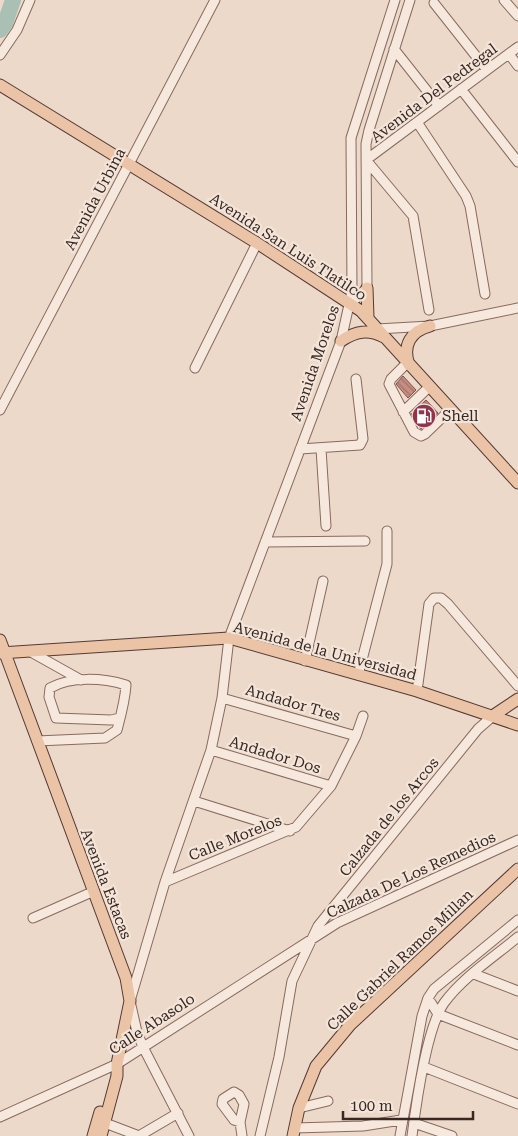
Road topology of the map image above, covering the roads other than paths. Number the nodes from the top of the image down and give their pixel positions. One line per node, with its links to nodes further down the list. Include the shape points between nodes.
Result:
1 (30, 0): 9 (street, via 24,17)
2 (214, 0): 20 (street, Avenida Urbina)
3 (395, 0): 24 (street, Avenida Morelos, via 351,138)
4 (410, 0): 10 (street)
5 (504, 0): 7 (street)
6 (434, 3): 13 (street)
7 (518, 16)
8 (518, 47): 11 (street, Avenida Del Pedregal)
9 (2, 50)
10 (394, 50): 16 (street); 18 (street, via 369,130)
11 (509, 54): 12 (street); 13 (street, Avenida Del Pedregal)
12 (518, 66)
13 (487, 70): 15 (street, Avenida Del Pedregal)
14 (0, 85): 20 (main road, Avenida San Luis Tlatilco)
15 (461, 89): 16 (street, Avenida Del Pedregal); 19 (street)
16 (439, 106): 17 (street, Avenida Del Pedregal)
17 (417, 122): 18 (street, Avenida Del Pedregal); 23 (street, via 470,206)
18 (366, 160): 22 (street); 26 (street, via 413,216)
19 (518, 162)
20 (128, 165): 21 (main road, Avenida San Luis Tlatilco); 36 (street, Avenida Urbina)
21 (257, 243): 24 (main road, Avenida San Luis Tlatilco); 33 (street)
22 (366, 288): 24 (street); 27 (main road)
23 (485, 294)
24 (350, 304): 27 (main road, Avenida San Luis Tlatilco); 31 (street, Avenida Morelos)
25 (518, 308): 28 (street)
26 (429, 310)
27 (368, 318): 29 (main road, Avenida San Luis Tlatilco)
28 (430, 326): 29 (street); 32 (main road, via 411,336 406,351)
29 (377, 329): 30 (main road, Avenida San Luis Tlatilco)
30 (385, 338): 31 (main road, via 375,332 363,331); 32 (main road, Avenida San Luis Tlatilco)
31 (341, 341): 39 (street, Avenida Morelos)
32 (408, 365): 35 (main road, Avenida San Luis Tlatilco); 38 (street, via 391,378 389,384)
33 (195, 368)
34 (356, 378): 40 (street, via 362,442 357,446)
35 (429, 387): 37 (main road, Avenida San Luis Tlatilco); 38 (street)
36 (0, 410)
37 (450, 410): 38 (street, via 421,436 414,432); 41 (main road, Avenida San Luis Tlatilco)
38 (403, 412)
39 (300, 449): 40 (street); 45 (street, Avenida Morelos)
40 (321, 449): 42 (street)
41 (518, 483)
42 (326, 526)
43 (387, 531): 52 (street, via 387,564)
44 (364, 541): 45 (street)
45 (264, 542): 47 (street, Avenida Morelos)
46 (323, 581): 51 (street)
47 (229, 638): 49 (main road, Avenida de la Universidad); 51 (main road, Avenida de la Universidad); 56 (street, Avenida Morelos)
48 (0, 640): 50 (main road, Avenida Estacas)
49 (31, 652): 50 (main road, Avenida de la Universidad); 53 (street)
50 (2, 653): 63 (main road, Avenida Estacas)
51 (305, 661): 52 (main road, Avenida de la Universidad)
52 (358, 675): 55 (main road, Avenida de la Universidad)
53 (83, 681): 60 (street, via 112,681 126,685); 60 (street, via 63,681 50,688 56,718)
54 (518, 686): 55 (street, via 448,604 441,598 434,598 429,604)
55 (417, 691): 58 (main road, Avenida de la Universidad)
56 (222, 698): 62 (street, Andador Tres); 64 (street, Avenida Morelos)
57 (518, 699): 58 (main road)
58 (494, 715): 61 (main road, Avenida de la Universidad); 75 (street, Calzada de los Arcos, via 447,767 318,926)
59 (363, 716): 62 (street, Calle Morelos)
60 (120, 718): 63 (street, via 117,730 104,738)
61 (518, 725)
62 (356, 736): 65 (street, Calle Morelos)
63 (37, 741): 71 (main road, Avenida Estacas)
64 (211, 750): 65 (street, Andador Dos); 66 (street, Avenida Morelos)
65 (331, 786): 67 (street, Calle Morelos, via 302,822)
66 (194, 801): 67 (street); 70 (street, Avenida Morelos)
67 (290, 831): 70 (street, Calle Morelos)
68 (518, 840): 75 (street, Calzada De Los Remedios, via 337,923)
69 (518, 869): 88 (main road, Calle Gabriel Ramos Millan, via 350,1025 316,1066)
70 (165, 882): 79 (street, Avenida Morelos)
71 (92, 892): 72 (street); 79 (main road, Avenida Estacas, via 123,971)
72 (33, 918)
73 (518, 920): 78 (street, via 454,971)
74 (518, 937): 76 (street)
75 (311, 940): 83 (street, Calle Abasolo); 101 (street, via 292,981 280,1058)
76 (474, 974): 77 (street); 80 (street, via 445,1002)
77 (518, 991)
78 (428, 998): 80 (street); 81 (street)
79 (130, 1002): 83 (street, Avenida Estacas); 84 (main road)
80 (438, 1014): 81 (street); 82 (street); 85 (street)
81 (422, 1016): 91 (street)
82 (518, 1046)
83 (143, 1047): 84 (street, Calle Abasolo); 89 (street, Avenida Estacas)
84 (117, 1064): 90 (street, Calle Abasolo); 93 (main road); 96 (main road)
85 (424, 1067): 87 (street); 94 (street)
86 (328, 1101): 88 (street)
87 (518, 1104)
88 (299, 1108): 95 (main road, Calle Gabriel Ramos Millan)
89 (178, 1113): 98 (street); 99 (street, Avenida Estacas)
90 (0, 1117)
91 (401, 1120): 95 (street); 102 (street)
92 (240, 1122): 100 (street)
93 (105, 1123): 97 (main road); 98 (street)
94 (414, 1123): 103 (street); 104 (street)
95 (294, 1132)
96 (93, 1136)
97 (101, 1136)
98 (139, 1136)
99 (189, 1136)
100 (242, 1136)
101 (260, 1136)
102 (400, 1136)
103 (412, 1136)
104 (452, 1136)

